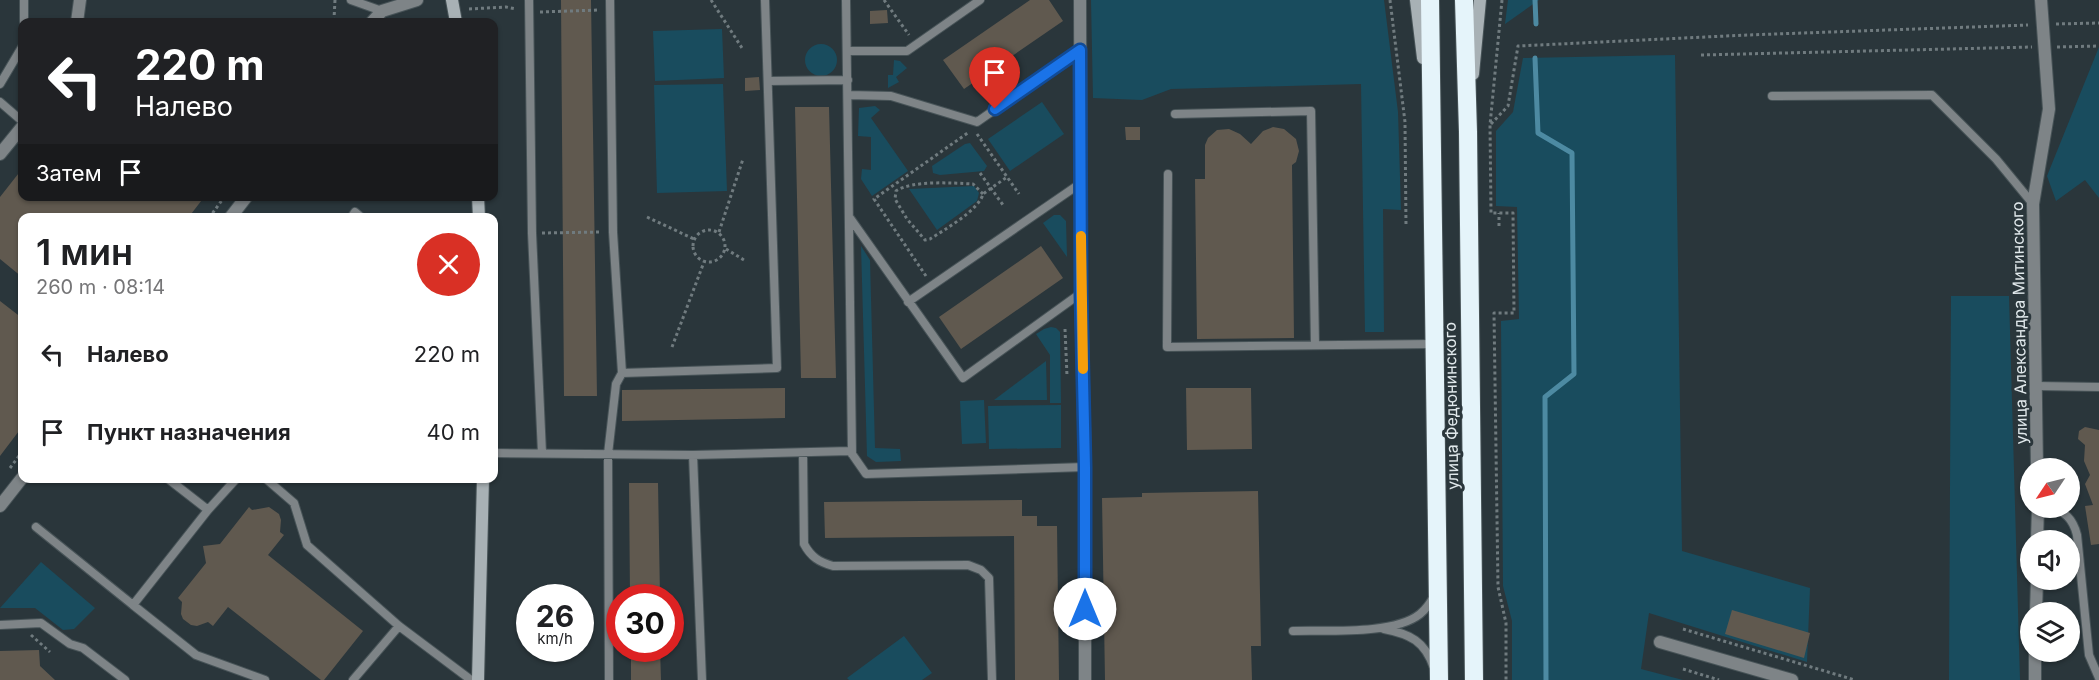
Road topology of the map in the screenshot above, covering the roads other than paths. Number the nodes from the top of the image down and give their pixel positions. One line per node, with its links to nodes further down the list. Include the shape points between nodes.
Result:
1 (24, 0): 18 (lane)
2 (80, 0): 19 (street)
3 (351, 0): 17 (lane)
4 (417, 0): 17 (street)
5 (452, 0): 21 (main road)
6 (529, 0): 51 (lane, via 532,233)
7 (610, 0): 47 (lane, via 613,232)
8 (765, 0): 26 (lane)
9 (846, 0): 23 (lane)
10 (980, 0): 23 (lane, via 907,51)
11 (1080, 0): 22 (street)
12 (1416, 0): 35 (main road, улица Федюнинского)
13 (1430, 0): 35 (highway, улица Федюнинского)
14 (1464, 0): 34 (highway, улица Федюнинского)
15 (1480, 0): 34 (main road, улица Федюнинского)
16 (2042, 0): 40 (street, улица Александра Митинского, via 2049,109)
17 (382, 11): 20 (street)
18 (24, 18)
19 (78, 18)
20 (376, 18)
21 (455, 18)
22 (1080, 50): 28 (lane, via 976,122 891,96); 38 (street)
23 (847, 51): 25 (lane)
24 (18, 54): 27 (lane)
25 (848, 80): 26 (lane); 28 (lane)
26 (769, 81): 47 (lane, via 777,368)
27 (0, 84)
28 (848, 95): 42 (lane)
29 (1772, 96): 40 (lane, via 1932,95 1996,159)
30 (0, 102): 32 (lane)
31 (1175, 114): 46 (lane, via 1311,111)
32 (18, 118)
33 (18, 132): 36 (street)
34 (1468, 132): 86 (highway, улица Федюнинского)
35 (1432, 134): 45 (highway, улица Федюнинского)
36 (0, 154)
37 (1168, 174): 46 (lane, via 1167,347)
38 (1081, 183): 43 (street); 44 (lane)
39 (243, 201): 41 (street)
40 (2032, 204): 48 (street, улица Александра Митинского)
41 (234, 213)
42 (850, 218): 44 (lane); 55 (lane)
43 (1081, 293): 44 (lane, via 963,378); 57 (street)
44 (908, 302)
45 (1435, 344): 46 (lane); 67 (highway, улица Федюнинского)
46 (1315, 345)
47 (622, 373): 53 (lane, via 616,384)
48 (2036, 386): 49 (lane); 56 (street, улица Александра Митинского)
49 (2099, 387)
50 (498, 453): 51 (lane)
51 (542, 453): 53 (lane)
52 (803, 453): 54 (lane); 55 (lane); 83 (lane, via 804,544 820,562 832,566 968,565 989,578)
53 (608, 454): 54 (lane); 81 (lane)
54 (693, 454): 82 (lane)
55 (852, 454): 57 (lane, via 866,474)
56 (2037, 458)
57 (1085, 467): 84 (street)
58 (18, 483): 63 (street)
59 (173, 483): 64 (lane)
60 (232, 483): 64 (lane)
61 (271, 483): 70 (lane, via 294,502 307,545)
62 (483, 483): 80 (main road)
63 (0, 506)
64 (208, 510): 68 (lane)
65 (2070, 518): 75 (lane, via 2077,535 2089,655)
66 (36, 527): 68 (lane)
67 (1438, 587): 71 (lane, via 1420,614); 85 (highway, улица Федюнинского)
68 (133, 605): 77 (lane, via 196,655)
69 (0, 625): 76 (lane, via 41,623 70,644 83,648)
70 (399, 626): 78 (lane); 79 (lane)
71 (1380, 628): 72 (lane); 85 (lane, via 1419,642 1428,652)
72 (1293, 631)
73 (1659, 642): 87 (street)
74 (2035, 662): 88 (street)
75 (2099, 678)
76 (124, 680)
77 (265, 680)
78 (353, 680)
79 (471, 680)
80 (478, 680)
81 (609, 680)
82 (702, 680)
83 (992, 680)
84 (1084, 680)
85 (1438, 680)
86 (1474, 680)
87 (1792, 680)
88 (2035, 680)

